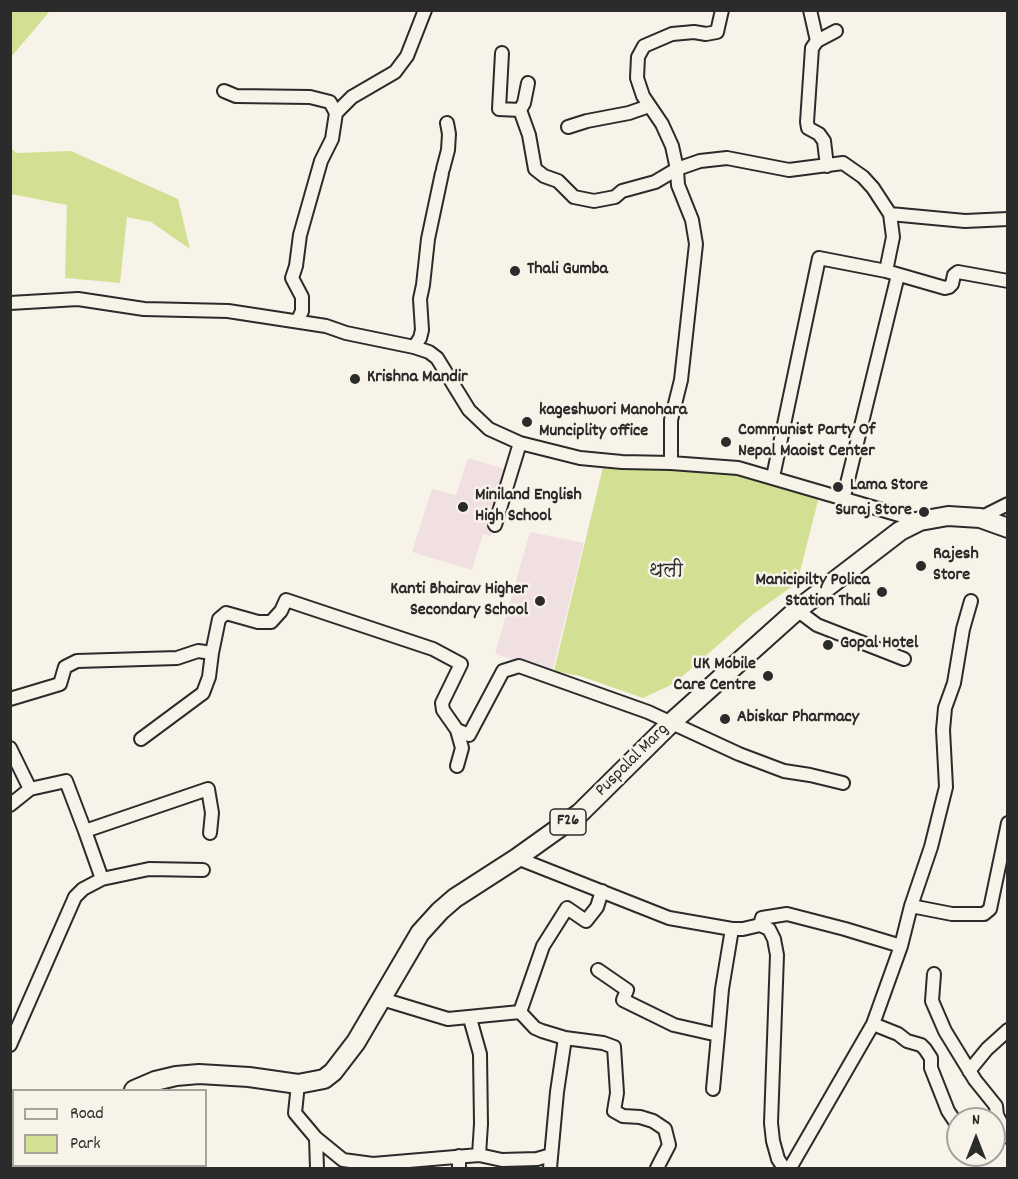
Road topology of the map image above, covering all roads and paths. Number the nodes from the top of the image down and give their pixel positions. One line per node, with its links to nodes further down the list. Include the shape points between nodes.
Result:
1 (425, 10): 11 (street, via 407,56 395,72 352,97)
2 (722, 10): 9 (street, via 717,32 672,34 644,46 638,57 637,78)
3 (810, 10): 5 (street)
4 (836, 31): 5 (street)
5 (817, 41): 14 (street, via 812,48 807,122 808,128 824,141)
6 (502, 53): 10 (street, via 499,109)
7 (528, 83): 10 (street)
8 (224, 91): 11 (street, via 236,96 310,97 330,102)
9 (649, 106): 13 (street); 15 (street, via 672,146)
10 (520, 110): 15 (street, via 535,169 558,181 574,197 594,201 615,197)
11 (336, 113): 21 (street, via 332,139 321,161 300,235 292,278 302,297)
12 (447, 123): 22 (street, via 448,150 428,239 420,299 422,330)
13 (568, 127)
14 (827, 166): 15 (street, via 789,170 727,159 700,161); 16 (street, via 843,164 863,177)
15 (677, 169): 24 (street, via 696,244 681,380 671,420)
16 (890, 214): 17 (street, via 965,221); 18 (street)
17 (1008, 219)
18 (892, 273): 19 (street, via 945,288 950,287 958,272); 25 (street, via 819,258); 26 (street)
19 (1008, 281)
20 (10, 303): 21 (street, via 78,299 144,309 228,311)
21 (298, 320): 22 (street)
22 (414, 347): 23 (street, via 437,358 469,410 489,429)
23 (520, 443): 24 (street, via 580,458); 30 (street)
24 (671, 463): 25 (street, via 738,468)
25 (773, 477): 26 (street)
26 (843, 500): 29 (street)
27 (1008, 504): 28 (street)
28 (980, 518): 29 (main road, Puspalal Marg / F26, via 948,516); 31 (main road, Puspalal Marg / F26)
29 (920, 521): 33 (main road, Puspalal Marg / F26, via 900,531)
30 (495, 525)
31 (1008, 528)
32 (971, 601): 52 (street, via 945,708 946,787)
33 (797, 610): 35 (street, via 817,625); 37 (main road, Puspalal Marg / F26)
34 (212, 653): 36 (street, via 77,661 64,667 60,684); 38 (street, via 219,618 226,613 271,622 286,600 433,649 462,664 442,703); 39 (street, via 202,693)
35 (904, 659)
36 (10, 699)
37 (672, 722): 38 (street, via 519,666 503,671 469,735); 42 (street, via 784,771); 48 (main road, Puspalal Marg / F26, via 580,813)
38 (457, 730): 41 (street, via 462,748)
39 (141, 739)
40 (10, 748): 43 (street)
41 (457, 766)
42 (843, 783)
43 (30, 789): 44 (street); 46 (street, via 66,781)
44 (10, 806)
45 (1008, 823): 52 (street, via 990,909 984,915 952,915)
46 (85, 831): 47 (street, via 208,789); 50 (street)
47 (210, 833)
48 (518, 858): 51 (street); 58 (main road, Puspalal Marg / F26, via 440,911 420,933)
49 (203, 870): 50 (street, via 149,869)
50 (102, 879): 65 (street, via 75,897)
51 (602, 891): 54 (street, via 669,918); 59 (street, via 597,907 586,921 567,908 543,946)
52 (911, 906): 55 (street)
53 (760, 925): 54 (street); 55 (street, via 762,918 787,914); 79 (street, via 769,929 777,955 771,1122 772,1141)
54 (732, 929): 63 (street)
55 (901, 946): 61 (street)
56 (598, 969): 63 (street, via 627,990 623,1000 674,1024)
57 (934, 974): 66 (street, via 932,1000)
58 (382, 999): 59 (street, via 448,1019); 67 (main road, Puspalal Marg / F26, via 333,1072 324,1079)
59 (520, 1012): 64 (street, via 535,1028)
60 (471, 1022): 73 (street, via 480,1053)
61 (873, 1024): 70 (street, via 925,1049); 80 (street)
62 (1008, 1030): 66 (street)
63 (718, 1035): 69 (street)
64 (565, 1038): 74 (street); 78 (street, via 614,1047 614,1111 653,1121 665,1129 669,1145)
65 (10, 1045)
66 (969, 1071): 71 (street, via 996,1106)
67 (298, 1084): 68 (main road, Puspalal Marg / F26, via 199,1074 155,1081); 72 (street, via 295,1113)
68 (136, 1089)
69 (713, 1089)
70 (947, 1107)
71 (1008, 1137)
72 (316, 1138): 75 (street, via 343,1160 373,1164); 76 (street)
73 (479, 1155): 74 (street, via 502,1160); 75 (street)
74 (551, 1155): 77 (street)
75 (459, 1162)
76 (317, 1168)
77 (550, 1168)
78 (657, 1168)
79 (784, 1168)
80 (790, 1168)

